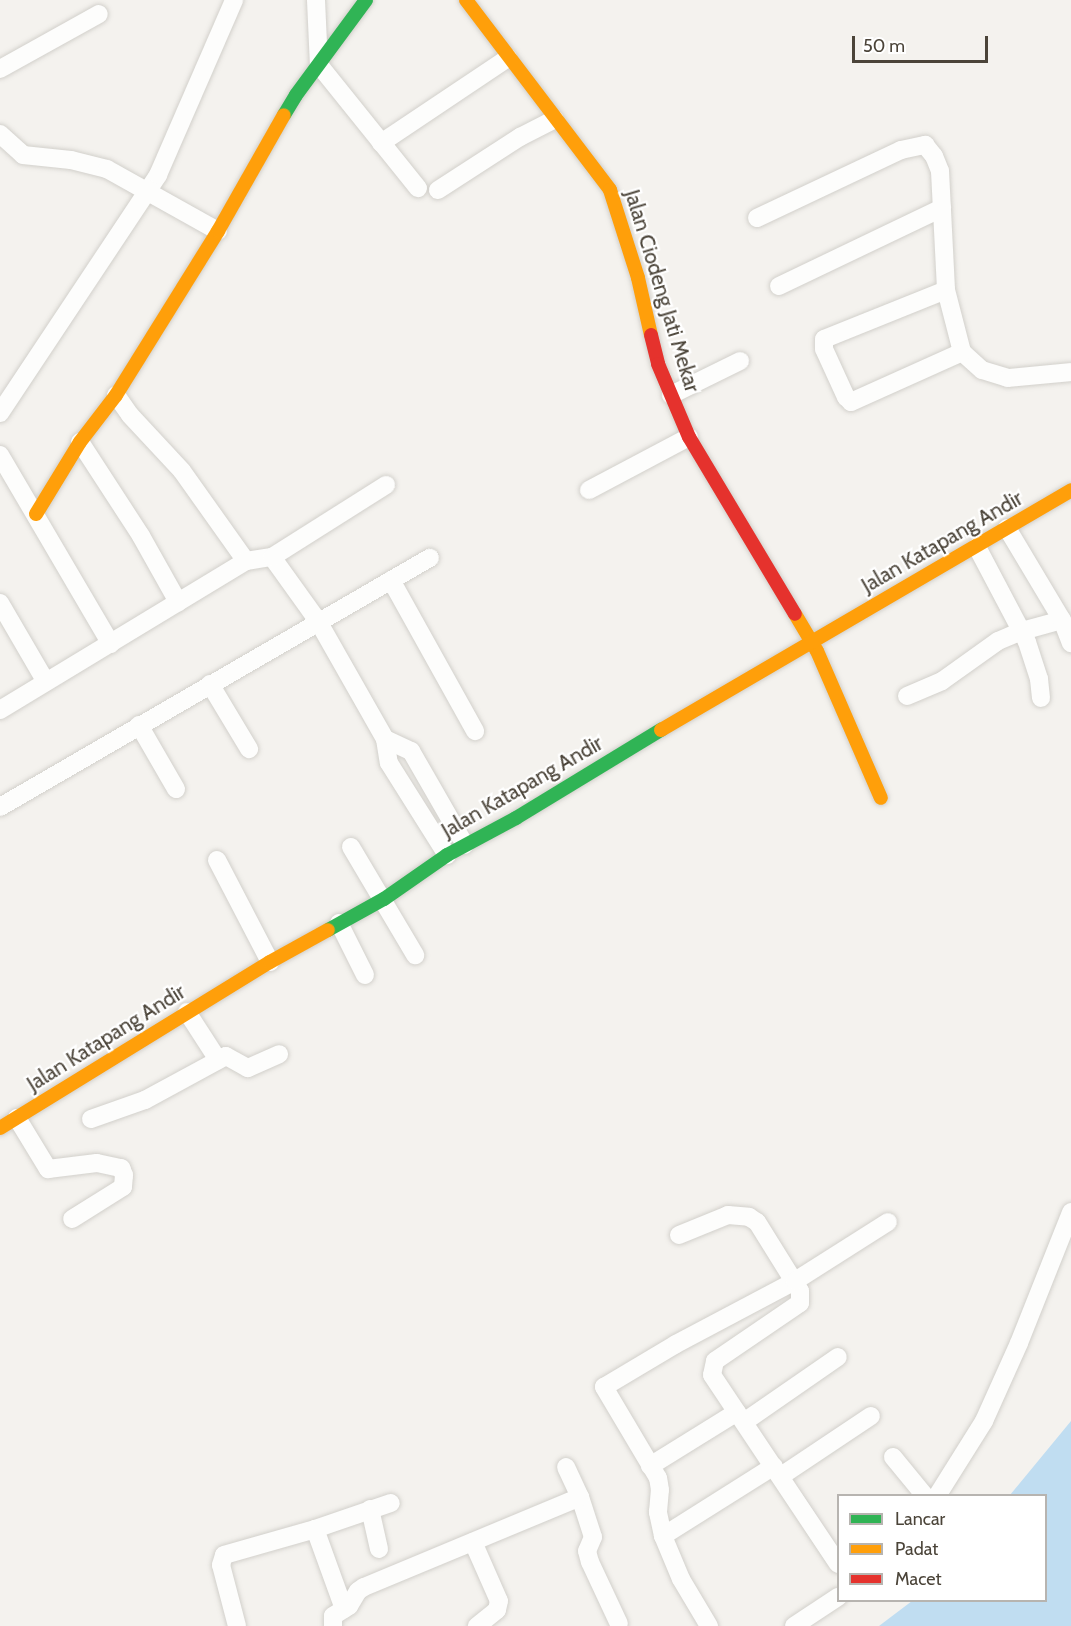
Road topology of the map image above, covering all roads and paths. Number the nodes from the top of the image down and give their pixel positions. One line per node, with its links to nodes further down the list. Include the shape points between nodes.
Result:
1 (234, 0): 13 (street)
2 (316, 0): 7 (street)
3 (366, 0): 7 (street)
4 (466, 0): 6 (street, Jalan Ciodeng Jati Mekar)
5 (99, 14): 8 (street)
6 (508, 58): 9 (street, Jalan Ciodeng Jati Mekar); 11 (street)
7 (319, 65): 11 (street); 17 (street, via 297,95)
8 (0, 69)
9 (555, 119): 14 (street); 23 (street, Jalan Ciodeng Jati Mekar, via 610,190 638,278 658,364)
10 (0, 134): 13 (street, via 23,155 107,169)
11 (381, 143): 12 (street)
12 (418, 188)
13 (148, 190): 17 (street); 25 (street)
14 (438, 190)
15 (942, 208): 16 (street, via 940,171 925,145 900,150); 18 (street); 19 (street)
16 (757, 218)
17 (218, 231): 24 (street)
18 (779, 286)
19 (945, 290): 20 (street); 20 (street, via 824,339 824,349 851,402)
20 (962, 352): 22 (street, via 982,370 1008,378)
21 (740, 361): 23 (street)
22 (1071, 372)
23 (671, 394): 26 (street, Jalan Ciodeng Jati Mekar)
24 (116, 395): 27 (street); 37 (street, via 182,471)
25 (0, 413)
26 (689, 437): 30 (street); 44 (street, Jalan Ciodeng Jati Mekar)
27 (80, 442): 32 (street); 39 (street)
28 (0, 455): 32 (street)
29 (386, 485): 35 (street)
30 (589, 490)
31 (1071, 490): 33 (street, Jalan Katapang Andir)
32 (36, 514): 46 (street)
33 (1007, 528): 34 (street, Jalan Katapang Andir); 41 (street)
34 (977, 547): 43 (street); 44 (street, Jalan Katapang Andir)
35 (272, 557): 37 (street); 42 (street)
36 (430, 558): 38 (street)
37 (246, 561): 39 (street)
38 (391, 580): 42 (street); 53 (street)
39 (178, 602): 46 (street)
40 (0, 603): 47 (street)
41 (1062, 620): 43 (street); 45 (street)
42 (318, 621): 48 (street); 54 (street)
43 (1022, 631): 49 (street, via 998,641 942,681); 50 (street, via 1039,679)
44 (812, 641): 57 (street, Jalan Ciodeng Jati Mekar); 59 (street, Jalan Katapang Andir)
45 (1071, 643)
46 (111, 644): 47 (street)
47 (46, 682): 51 (street)
48 (210, 684): 52 (street); 55 (street)
49 (907, 696)
50 (1041, 698)
51 (0, 710)
52 (139, 725): 56 (street); 58 (street)
53 (475, 731)
54 (385, 739): 59 (street, via 411,751); 61 (street, via 389,763)
55 (249, 749)
56 (176, 789)
57 (881, 798)
58 (0, 807)
59 (465, 845): 61 (street, Jalan Katapang Andir)
60 (351, 847): 63 (street)
61 (447, 855): 63 (street, Jalan Katapang Andir)
62 (217, 860): 66 (street)
63 (384, 899): 64 (street, Jalan Katapang Andir); 65 (street)
64 (339, 923): 66 (street, Jalan Katapang Andir); 67 (street)
65 (415, 955)
66 (270, 962): 68 (street, Jalan Katapang Andir)
67 (365, 975)
68 (187, 1012): 70 (street); 71 (street, Jalan Katapang Andir)
69 (279, 1054): 70 (street, via 248,1068 232,1058)
70 (218, 1060): 72 (street, via 145,1100)
71 (17, 1118): 73 (street, Jalan Katapang Andir); 75 (street, via 48,1169 97,1163 121,1168 123,1187)
72 (91, 1119)
73 (0, 1128)
74 (1071, 1212): 87 (street, via 984,1421)
75 (72, 1219)
76 (888, 1222): 78 (street)
77 (679, 1235): 78 (street, via 728,1215 749,1217 757,1222)
78 (795, 1281): 81 (street, via 802,1296 800,1303 726,1352 712,1367 712,1375); 83 (street, via 604,1387)
79 (838, 1358): 81 (street)
80 (871, 1416): 85 (street)
81 (740, 1417): 83 (street); 85 (street)
82 (893, 1457): 86 (street)
83 (650, 1466): 92 (street, via 658,1478)
84 (566, 1467): 88 (street)
85 (778, 1471): 92 (street); 95 (street)
86 (923, 1494)
87 (939, 1494)
88 (580, 1497): 93 (street); 98 (street, via 593,1538 588,1551 590,1562)
89 (391, 1503): 90 (street)
90 (370, 1509): 91 (street); 94 (street)
91 (315, 1529): 97 (street); 99 (street, via 224,1555 221,1565)
92 (663, 1536): 102 (street, via 681,1579)
93 (473, 1542): 97 (street, via 364,1587); 101 (street, via 500,1601 497,1610)
94 (379, 1549)
95 (837, 1562)
96 (837, 1598): 103 (street)
97 (344, 1609): 100 (street, via 333,1616)
98 (619, 1624)
99 (237, 1626)
100 (333, 1626)
101 (477, 1626)
102 (709, 1626)
103 (794, 1626)

